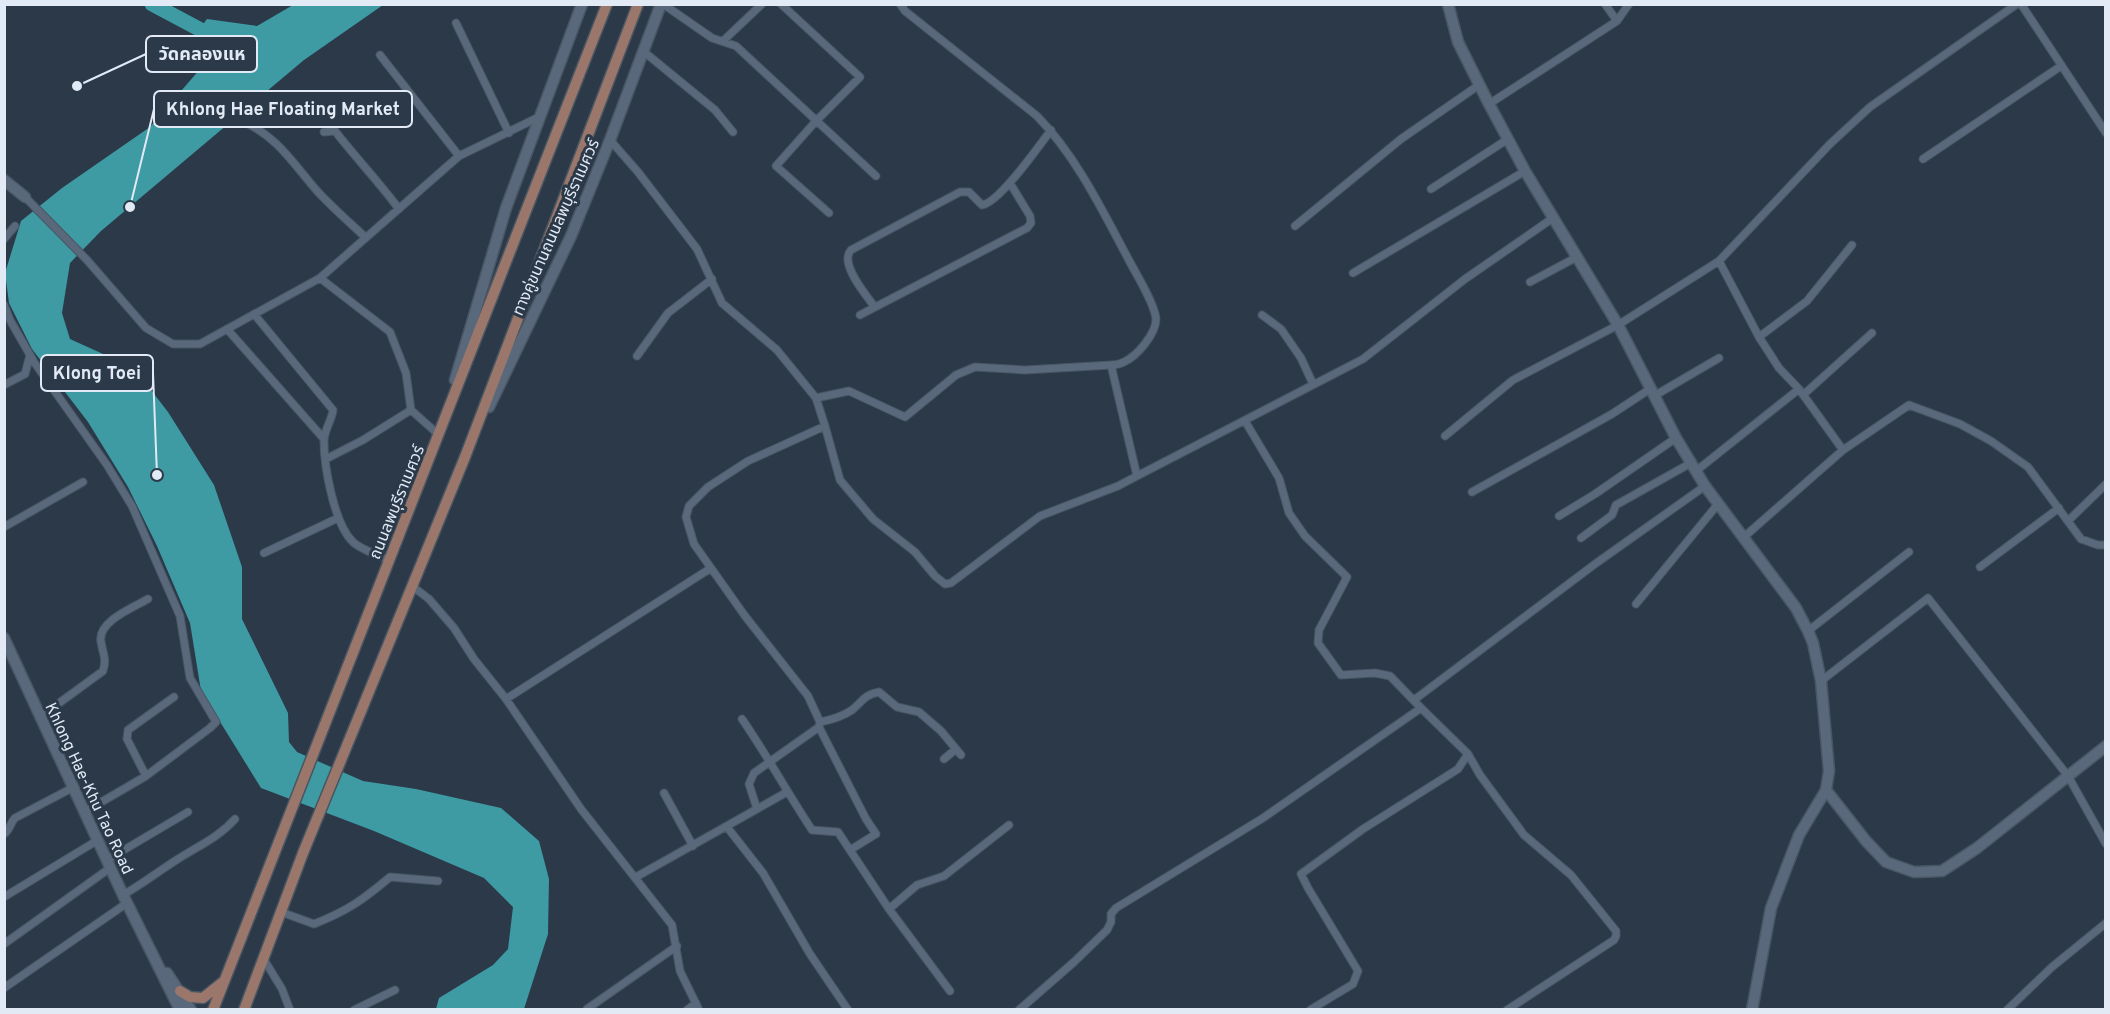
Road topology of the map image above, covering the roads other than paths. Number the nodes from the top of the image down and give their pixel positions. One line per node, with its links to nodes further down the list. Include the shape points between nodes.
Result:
1 (582, 4): 20 (street)
2 (607, 4): 73 (main road, ถนนลพบุรีราเมศวร์)
3 (638, 4): 78 (main road)
4 (662, 4): 14 (street, via 712,38); 15 (street, ทางคู่ขนานถนนลพบุรีราเมศวร์)
5 (762, 4): 14 (street)
6 (781, 4): 21 (street, via 860,77)
7 (900, 4): 23 (street)
8 (1448, 4): 18 (street, via 1458,42)
9 (1605, 4): 12 (street)
10 (1629, 4): 12 (street)
11 (2019, 4): 17 (street); 47 (street, via 1870,106)
12 (1617, 21): 19 (street)
13 (456, 23): 26 (street)
14 (723, 41): 21 (street, via 736,46)
15 (643, 51): 25 (street, via 715,111); 29 (street, ทางคู่ขนานถนนลพบุรีราเมศวร์)
16 (380, 55): 30 (street)
17 (2061, 66): 27 (street); 31 (street)
18 (1479, 85): 19 (street); 42 (street, via 1401,139)
19 (1489, 104): 28 (street)
20 (540, 117): 26 (street); 73 (street, via 506,208)
21 (816, 121): 33 (street); 39 (street, via 776,166)
22 (244, 122): 43 (street, via 276,142 319,193)
23 (1051, 130): 35 (street); 64 (street, via 1103,212 1147,293 1156,318 1147,341 1124,362)
24 (324, 132): 38 (street, via 334,131)
25 (733, 132)
26 (509, 133): 30 (street)
27 (2106, 133)
28 (1508, 139): 32 (street); 36 (street)
29 (610, 141): 50 (street, via 697,249); 78 (street, ทางคู่ขนานถนนลพบุรีราเมศวร์, via 571,236)
30 (459, 156): 38 (street)
31 (1923, 159)
32 (1525, 171): 40 (street); 48 (street)
33 (876, 176)
34 (4, 180): 37 (street)
35 (1010, 183): 53 (street, via 1030,216 1027,228); 53 (street, via 988,204 982,205 969,192 960,192 851,250 846,260)
36 (1431, 189)
37 (25, 196): 58 (street, via 146,328 173,344 200,344)
38 (399, 209): 43 (street)
39 (829, 213)
40 (1553, 218): 46 (street); 65 (street, via 1465,279 1363,359)
41 (15, 226): 44 (street)
42 (1295, 226)
43 (365, 237): 49 (street)
44 (4, 239)
45 (1852, 245): 60 (street, via 1807,301)
46 (1577, 257): 51 (street); 57 (street)
47 (1719, 261): 57 (street); 60 (street)
48 (1353, 273)
49 (320, 278): 54 (street); 70 (street, via 390,332 406,374)
50 (712, 279): 62 (street, via 668,313); 69 (street, via 722,303 777,350)
51 (1530, 282)
52 (4, 305): 61 (street)
53 (874, 306): 55 (street)
54 (254, 314): 58 (street); 75 (street, via 333,410)
55 (860, 315)
56 (1262, 315): 65 (street, via 1281,329)
57 (1618, 326): 68 (street); 74 (street, via 1513,380)
58 (227, 329): 75 (street)
59 (1872, 333): 67 (street)
60 (1759, 337): 67 (street)
61 (30, 356): 66 (street, via 25,374); 117 (street, via 132,506 180,616 190,678 216,721)
62 (637, 356)
63 (1719, 358): 68 (street)
64 (1111, 365): 69 (street, via 1025,370 975,367 956,375 905,417 849,391); 81 (street)
65 (1313, 384): 71 (street)
66 (4, 385)
67 (1801, 392): 77 (street); 80 (street)
68 (1652, 393): 76 (street); 85 (street)
69 (816, 398): 72 (street)
70 (411, 410): 73 (street); 79 (street)
71 (1245, 422): 81 (street); 108 (street, via 1279,478 1289,513 1305,536 1347,577 1319,630 1317,643 1341,675 1390,676)
72 (825, 426): 81 (street, via 840,480 873,519 915,552 945,584 1040,516); 99 (street, via 748,461 708,487 689,506 686,517 694,544)
73 (439, 435): 97 (main road, ถนนลพบุรีราเมศวร์)
74 (1445, 436)
75 (324, 438): 79 (street)
76 (1676, 438): 80 (street); 88 (street)
77 (1844, 450): 87 (street, via 1909,405 1960,424 1991,441 2028,467); 92 (street)
78 (465, 457): 100 (main road)
79 (326, 459): 89 (street)
80 (1693, 467): 84 (street); 93 (street, via 1616,506 1612,515)
81 (1137, 476)
82 (83, 482): 91 (street)
83 (2106, 484): 90 (street)
84 (1705, 486): 86 (street); 108 (street)
85 (1472, 492)
86 (1718, 504): 92 (street); 102 (street)
87 (2059, 508): 90 (street); 98 (street)
88 (1559, 516)
89 (338, 518): 96 (street); 97 (street, via 353,542)
90 (2068, 520): 94 (street, via 2081,539)
91 (4, 527)
92 (1744, 537): 103 (street, via 1796,608)
93 (1581, 538)
94 (2106, 545)
95 (1909, 552): 103 (street)
96 (264, 553)
97 (390, 561): 146 (main road, ถนนลพบุรีราเมศวร์)
98 (1980, 567)
99 (711, 568): 107 (street); 112 (street, via 808,696)
100 (412, 586): 107 (street, via 454,628); 140 (main road)
101 (148, 599): 110 (street, via 101,631 106,661 103,671)
102 (1636, 604)
103 (1808, 631): 105 (street)
104 (4, 638): 110 (street, Khlong Hae-Khu Tao Road)
105 (1821, 681): 118 (street, via 1928,598); 120 (street, via 1829,771)
106 (174, 697): 117 (street, via 128,730 127,739)
107 (506, 699): 135 (street, via 581,809)
108 (1413, 700): 109 (street)
109 (1421, 708): 114 (street); 161 (street, via 1263,818 1116,908 1107,930)
110 (40, 717): 119 (street, Khlong Hae-Khu Tao Road)
111 (742, 718): 116 (street)
112 (820, 724): 115 (street, via 851,710 867,695 879,692 897,707 919,712 941,731 958,752); 116 (street); 133 (street, via 876,834)
113 (2106, 746): 118 (street)
114 (1468, 754): 162 (street, via 1458,769 1301,874 1358,971 1353,984); 163 (street, via 1524,835 1571,875 1616,931 1614,940)
115 (944, 759)
116 (770, 760): 121 (street); 123 (street, via 754,773 749,784)
117 (146, 776): 124 (street)
118 (2068, 776): 120 (street, via 1942,871 1914,872 1886,862); 131 (street)
119 (74, 787): 124 (street, Khlong Hae-Khu Tao Road); 129 (street, via 15,818)
120 (1826, 790): 164 (street, via 1799,835 1771,908)
121 (787, 792): 123 (street); 133 (street, via 812,830 838,832)
122 (664, 793): 132 (street)
123 (757, 809): 128 (street)
124 (86, 811): 130 (street, Khlong Hae-Khu Tao Road)
125 (188, 812): 134 (street)
126 (235, 819): 138 (street, via 208,843 178,859)
127 (1009, 825): 139 (street, via 944,876 917,885)
128 (727, 827): 132 (street); 160 (street, via 764,873 810,954)
129 (4, 834)
130 (98, 840): 134 (street, Khlong Hae-Khu Tao Road); 137 (street)
131 (2106, 844)
132 (693, 846): 135 (street)
133 (850, 850): 139 (street)
134 (108, 864): 138 (street, Khlong Hae-Khu Tao Road); 142 (street)
135 (636, 877): 143 (street, via 672,925)
136 (438, 881): 140 (street, via 390,877 365,899 314,924)
137 (4, 897)
138 (125, 899): 144 (street, Khlong Hae-Khu Tao Road); 147 (street)
139 (889, 909): 150 (street)
140 (280, 912): 145 (main road)
141 (2106, 923): 165 (street)
142 (4, 944)
143 (677, 946): 151 (street, via 680,971); 152 (street)
144 (149, 949): 149 (street); 153 (street)
145 (263, 958): 156 (main road); 157 (street)
146 (225, 980): 149 (main road, via 203,998); 155 (main road, ถนนลพบุรีราเมศวร์)
147 (4, 987)
148 (395, 990): 158 (street)
149 (180, 991): 154 (street)
150 (950, 992)
151 (698, 1006): 159 (street)
152 (587, 1009)
153 (180, 1010)
154 (190, 1010)
155 (213, 1010)
156 (243, 1010)
157 (290, 1010)
158 (354, 1010)
159 (687, 1010)
160 (849, 1010)
161 (1019, 1010)
162 (1310, 1010)
163 (1507, 1010)
164 (1752, 1010)
165 (2007, 1010)

